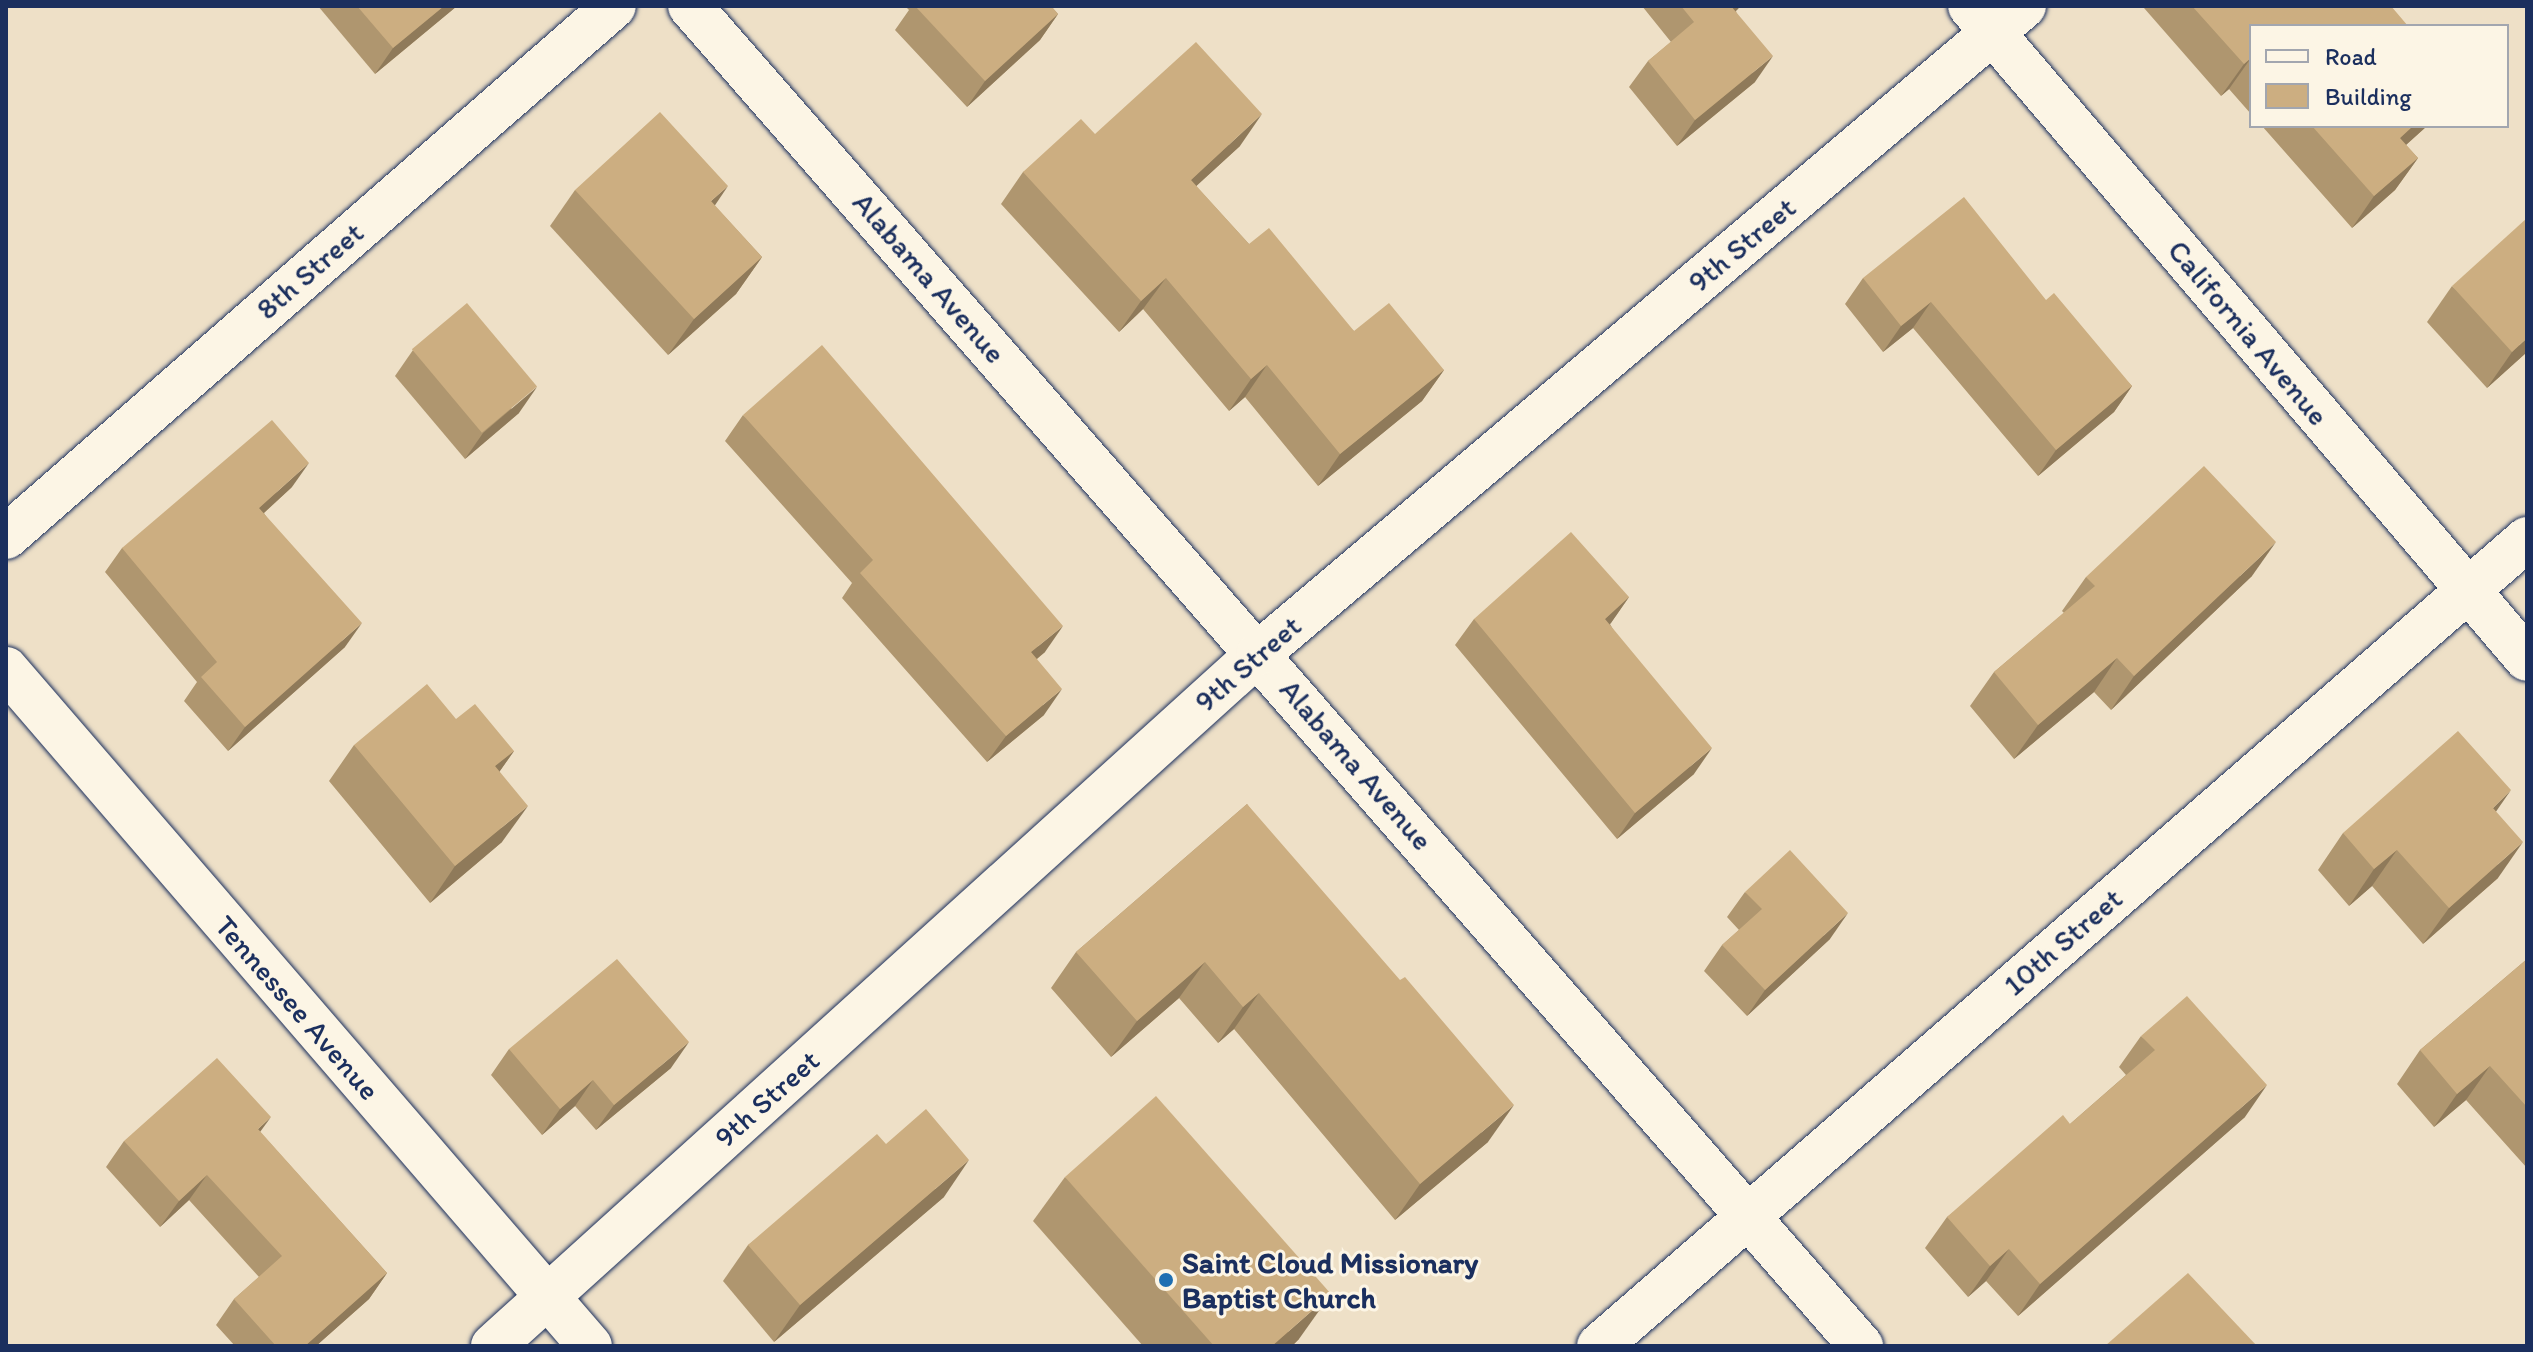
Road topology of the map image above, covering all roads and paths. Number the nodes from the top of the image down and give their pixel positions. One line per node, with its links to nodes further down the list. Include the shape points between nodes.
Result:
1 (614, 6): 4 (street, 8th Street)
2 (690, 6): 7 (street, Alabama Avenue)
3 (1996, 15): 6 (street, California Avenue); 7 (street, 9th Street)
4 (6, 537)
5 (2527, 539): 6 (street, 10th Street)
6 (2467, 591): 8 (street, California Avenue); 10 (street, 10th Street)
7 (1259, 653): 10 (street, Alabama Avenue); 11 (street, 9th Street)
8 (2527, 659)
9 (6, 669): 11 (street, Tennessee Avenue)
10 (1749, 1215): 14 (street, 10th Street); 15 (street, Alabama Avenue)
11 (547, 1299): 12 (street, 9th Street); 13 (street, Tennessee Avenue)
12 (493, 1346)
13 (590, 1346)
14 (1599, 1346)
15 (1861, 1346)

